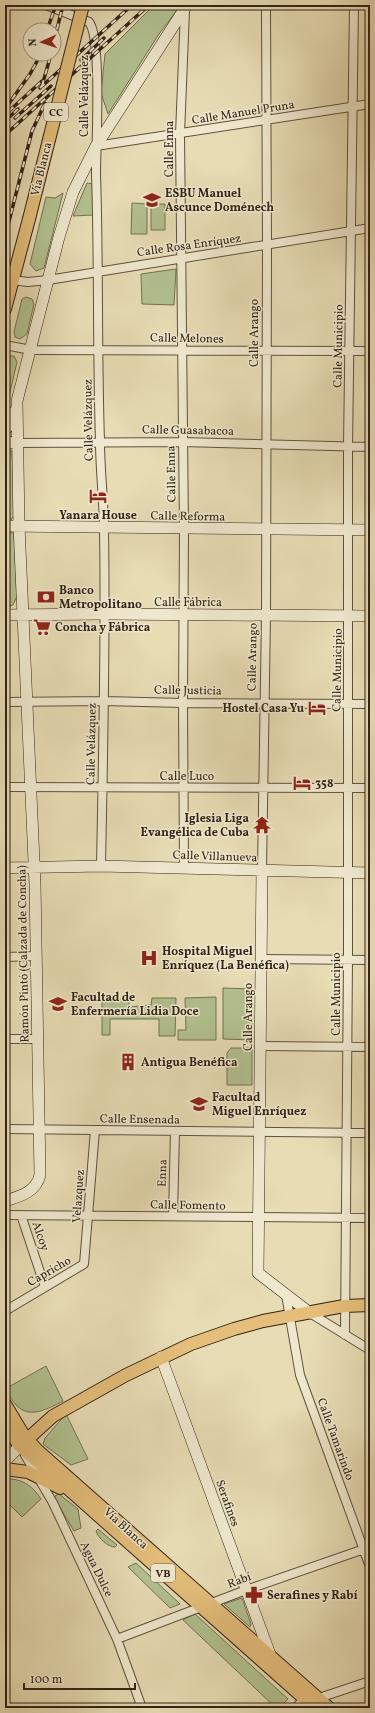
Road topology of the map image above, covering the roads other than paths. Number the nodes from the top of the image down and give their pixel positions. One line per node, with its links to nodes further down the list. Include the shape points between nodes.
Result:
1 (46, 5): 10 (street, Calle Velázquez, via 89,22 93,26 96,54)
2 (83, 5): 16 (main road, Vía Blanca / CC, bridge)
3 (266, 5): 8 (street, Calle Arango)
4 (354, 5): 7 (street, Calle Municipio)
5 (186, 6): 9 (street, Calle Enna); 10 (street, Ramón Pintó (Calzada de Concha))
6 (370, 104): 7 (street, Calle Manuel Pruna)
7 (352, 107): 8 (street, Calle Manuel Pruna); 12 (street, Calle Municipio)
8 (266, 120): 9 (street, Calle Manuel Pruna); 13 (street, Calle Arango)
9 (180, 134): 10 (street, Calle Manuel Pruna); 14 (street, Calle Enna)
10 (96, 146): 15 (street, Calle Velázquez); 17 (street, Ramón Pintó (Calzada de Concha), via 73,192)
11 (370, 228): 12 (street, Calle Rosa Enríquez)
12 (352, 231): 13 (street, Calle Rosa Enríquez); 25 (street, Calle Municipio)
13 (267, 246): 14 (street, Calle Rosa Enríquez); 23 (street, Calle Arango)
14 (182, 257): 15 (street, Calle Rosa Enríquez); 22 (street, Calle Enna)
15 (99, 272): 17 (street, Calle Rosa Enríquez); 20 (street, Calle Velázquez)
16 (12, 280): 17 (street, Calle Rosa Enríquez); 18 (main road, Vía Blanca / CC)
17 (48, 280): 21 (street, Ramón Pintó (Calzada de Concha))
18 (5, 309)
19 (5, 345): 21 (street, Calle Melones)
20 (99, 349): 21 (street, Calle Melones); 22 (street, Calle Melones); 32 (street, Calle Velázquez)
21 (31, 350): 26 (street, Ramón Pintó (Calzada de Concha))
22 (183, 350): 23 (street, Calle Melones); 30 (street, Calle Enna)
23 (267, 351): 25 (street, Calle Melones); 33 (street, Calle Arango)
24 (370, 351): 25 (street, Calle Melones)
25 (350, 352): 34 (street, Calle Municipio)
26 (17, 401): 27 (street, Ramón Pintó (Calzada de Concha)); 28 (street)
27 (17, 429): 28 (street); 31 (street, Ramón Pintó (Calzada de Concha))
28 (5, 430)
29 (5, 442): 31 (street, Calle Guasabacoa)
30 (182, 442): 32 (street, Calle Guasabacoa); 33 (street, Calle Guasabacoa); 39 (street, Calle Enna)
31 (17, 443): 32 (street, Calle Guasabacoa); 37 (street, Ramón Pintó (Calzada de Concha))
32 (100, 443): 38 (street, Calle Velázquez)
33 (266, 444): 34 (street, Calle Guasabacoa); 40 (street, Calle Arango)
34 (348, 446): 35 (street, Calle Guasabacoa); 41 (street, Calle Municipio)
35 (370, 446)
36 (5, 526): 37 (street, Calle Reforma)
37 (19, 526): 38 (street, Calle Reforma); 45 (street, Ramón Pintó (Calzada de Concha))
38 (104, 528): 39 (street, Calle Reforma); 43 (street, Calle Velázquez)
39 (184, 529): 40 (street, Calle Reforma); 46 (street, Calle Enna)
40 (266, 530): 41 (street, Calle Reforma); 47 (street, Calle Arango)
41 (349, 530): 42 (street, Calle Reforma); 48 (street, Calle Municipio)
42 (370, 530)
43 (105, 614): 45 (street, Calle Fábrica); 46 (street, Calle Fábrica); 50 (street, Calle Velázquez)
44 (5, 615): 45 (street, Calle Fábrica)
45 (23, 615): 52 (street, Ramón Pintó (Calzada de Concha))
46 (184, 615): 47 (street, Calle Fábrica); 53 (street, Calle Enna)
47 (266, 616): 48 (street, Calle Fábrica); 54 (street, Calle Arango)
48 (349, 616): 49 (street, Calle Fábrica); 55 (street, Calle Municipio)
49 (370, 616)
50 (104, 701): 52 (street, Calle Justicia); 53 (street, Calle Justicia); 59 (street, Calle Velázquez)
51 (5, 702): 52 (street, Calle Justicia)
52 (26, 702): 58 (street, Ramón Pintó (Calzada de Concha))
53 (183, 703): 54 (street, Calle Justicia); 60 (street, Calle Enna)
54 (264, 703): 55 (street, Calle Justicia); 61 (street, Calle Arango)
55 (348, 704): 56 (street, Calle Justicia); 62 (street, Calle Municipio)
56 (370, 704)
57 (5, 787): 58 (street, Calle Luco)
58 (30, 787): 59 (street, Calle Luco); 64 (street, Ramón Pintó (Calzada de Concha))
59 (102, 788): 60 (street, Calle Luco); 66 (street, Calle Velázquez)
60 (184, 788): 61 (street, Calle Luco); 69 (street, Calle Enna)
61 (263, 788): 62 (street, Calle Luco); 70 (street, Calle Arango)
62 (348, 788): 63 (street, Calle Luco); 71 (street, Calle Municipio)
63 (370, 788)
64 (32, 839): 65 (street, via 40,857); 68 (street, Ramón Pintó (Calzada de Concha))
65 (59, 866): 66 (street, Calle Villanueva); 68 (street, Calle Villanueva)
66 (101, 866): 69 (street, Calle Villanueva)
67 (5, 868): 68 (street, Calle Villanueva)
68 (35, 868): 73 (street, Ramón Pintó (Calzada de Concha))
69 (184, 868): 70 (street, Calle Villanueva)
70 (262, 870): 71 (street, Calle Villanueva); 75 (street, Calle Arango)
71 (347, 873): 72 (street, Calle Villanueva); 76 (street, Calle Municipio)
72 (370, 873)
73 (36, 956): 74 (street); 79 (street, Ramón Pintó (Calzada de Concha))
74 (5, 957)
75 (260, 959): 76 (street); 80 (street, Calle Arango)
76 (348, 960): 77 (street); 81 (street, Calle Municipio)
77 (370, 960)
78 (5, 1039): 79 (street)
79 (38, 1039): 84 (street, Ramón Pintó (Calzada de Concha))
80 (261, 1046): 81 (street); 87 (street, Calle Arango)
81 (348, 1047): 82 (street); 88 (street, Calle Municipio)
82 (370, 1047)
83 (5, 1129): 84 (street, Calle Ensenada)
84 (39, 1129): 85 (street, Calle Ensenada); 90 (street, Ramón Pintó (Calzada de Concha), via 38,1182 29,1192)
85 (95, 1130): 86 (street, Calle Ensenada); 93 (street, Velazquez)
86 (175, 1131): 87 (street, Calle Ensenada); 94 (street, Enna)
87 (260, 1132): 88 (street, Calle Ensenada); 95 (street, Calle Arango)
88 (347, 1132): 89 (street, Calle Ensenada); 96 (street, Calle Municipio)
89 (370, 1133)
90 (5, 1201)
91 (5, 1215): 92 (street, Calle Fomento)
92 (21, 1215): 93 (street, Calle Fomento); 99 (street, Alcoy)
93 (89, 1216): 94 (street, Calle Fomento); 98 (street, Velazquez)
94 (172, 1216): 95 (street, Calle Fomento)
95 (258, 1217): 96 (street, Calle Fomento); 100 (street, Calle Arango, via 258,1273)
96 (346, 1218): 97 (street, Calle Fomento); 102 (street, Calle Municipio)
97 (370, 1218)
98 (84, 1264): 99 (street, Capricho)
99 (45, 1287): 103 (street, Capricho)
100 (286, 1295): 104 (street, Calle Arango); 105 (street)
101 (370, 1305): 102 (main road)
102 (344, 1306): 104 (main road); 106 (street, Calle Municipio)
103 (5, 1311)
104 (310, 1313): 105 (main road); 106 (street)
105 (291, 1316): 108 (main road, via 234,1329); 115 (street, Calle Tamarindo, via 300,1375)
106 (345, 1335): 107 (street)
107 (370, 1350)
108 (161, 1358): 110 (main road, via 53,1416); 117 (street, Serafines)
109 (5, 1404): 110 (main road, Vía Blanca / VB)
110 (13, 1434): 111 (street); 113 (street, Agua Dulce); 114 (main road, Vía Blanca / VB); 118 (main road, Vía Blanca / VB)
111 (5, 1461)
112 (5, 1469): 113 (main road, via 21,1470)
113 (38, 1476): 114 (main road); 119 (street, Agua Dulce)
114 (79, 1498): 118 (main road, Vía Blanca / VB)
115 (367, 1548): 116 (street, Calle Tamarindo); 117 (street, Rabí)
116 (370, 1567)
117 (246, 1590): 118 (street, Rabí); 120 (street, Serafines)
118 (206, 1605): 119 (street, Rabí); 120 (main road, Vía Blanca / VB); 122 (main road, Vía Blanca / VB)
119 (117, 1639): 123 (street, Agua Dulce)
120 (271, 1656): 122 (main road, Vía Blanca / VB)
121 (370, 1681): 122 (street)
122 (313, 1700): 124 (street); 125 (main road, Vía Blanca / VB)
123 (142, 1708)
124 (295, 1708)
125 (329, 1708)

